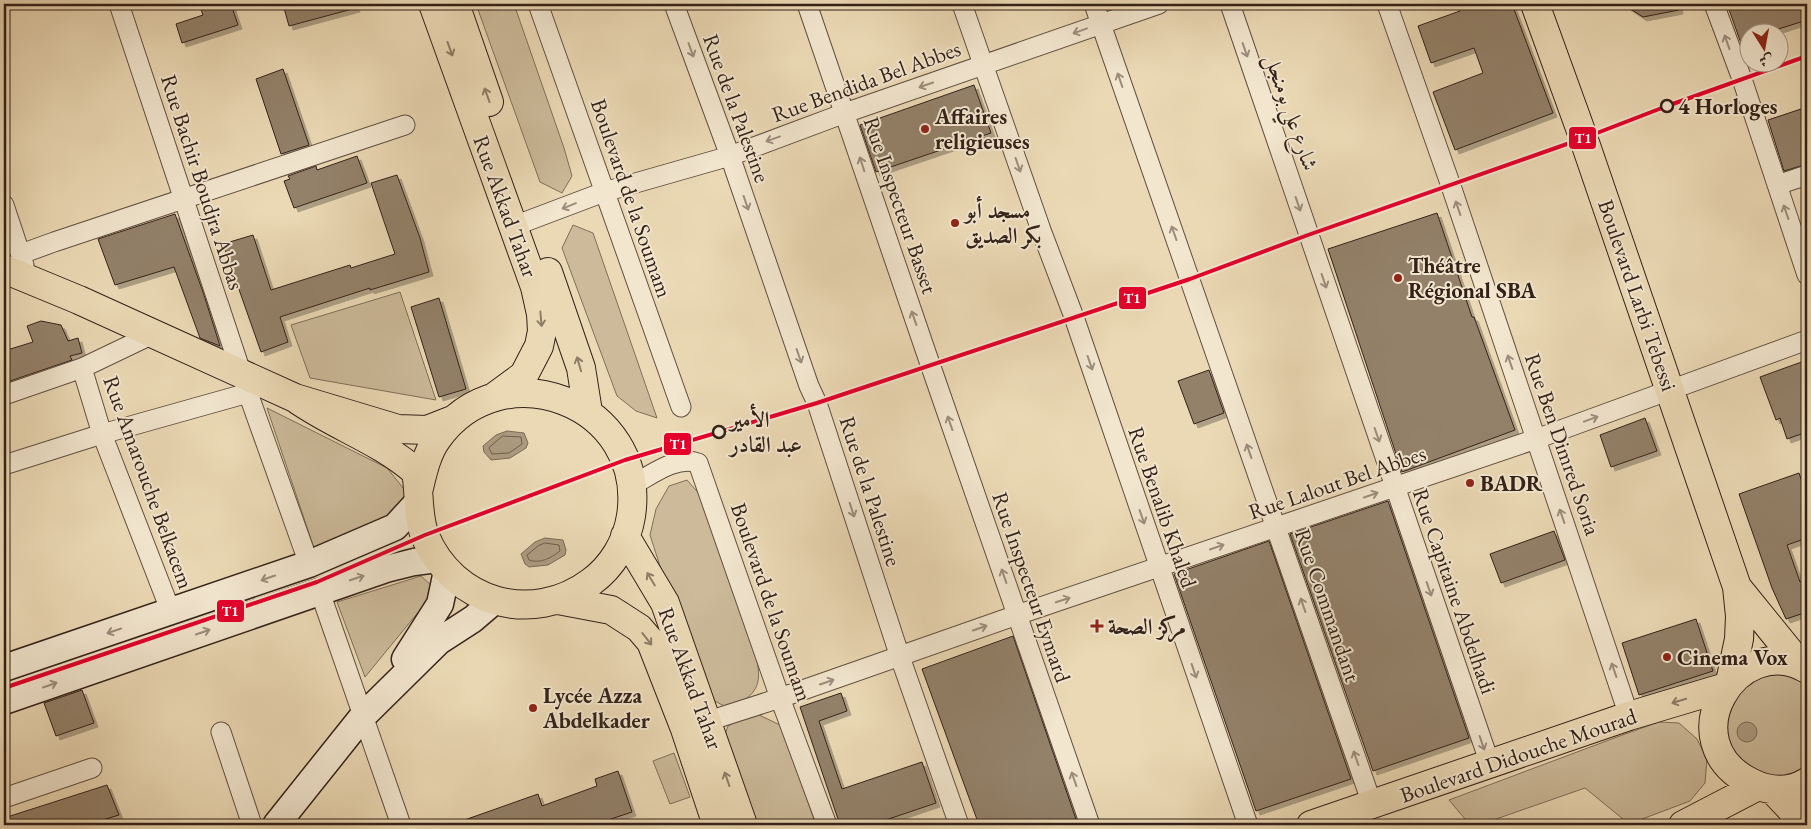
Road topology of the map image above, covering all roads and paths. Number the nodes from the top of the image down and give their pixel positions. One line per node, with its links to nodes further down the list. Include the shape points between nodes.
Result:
1 (119, 4): 22 (street, Rue Bachir Boudjra Abbas)
2 (433, 4): 24 (main road, Rue Akkad Tahar, one-way to 24)
3 (455, 4): 24 (main road, Rue Akkad Tahar, one-way to 3)
4 (538, 4): 21 (street, Boulevard de la Soumam)
5 (674, 4): 18 (street, Rue de la Palestine, one-way to 18)
6 (807, 4): 16 (street, Rue Inspecteur Basset)
7 (962, 4): 15 (street, Rue Benalib Khaled)
8 (1094, 4): 14 (street, Rue Commandant)
9 (1159, 4): 14 (street, Rue Bendida Bel Abbes)
10 (1230, 4): 25 (street, شارع علي بومنجل, one-way to 25)
11 (1387, 4): 41 (street, Rue Ben Dimred Soria, one-way to 11)
12 (1535, 4): 33 (main road, Boulevard Larbi Tebessi)
13 (1714, 4): 20 (street, one-way to 13)
14 (1101, 23): 15 (street, Rue Bendida Bel Abbes, one-way to 15); 46 (street, Rue Commandant, one-way to 14)
15 (983, 65): 16 (street, Rue Bendida Bel Abbes, one-way to 16); 50 (street, Rue Benalib Khaled, one-way to 50, via 1074,317)
16 (845, 113): 18 (street, Rue Bendida Bel Abbes, one-way to 18); 30 (street, Rue Inspecteur Basset, one-way to 16)
17 (405, 125): 22 (street)
18 (730, 156): 21 (street, Rue Bendida Bel Abbes); 57 (street, Rue de la Palestine, one-way to 57, via 817,403)
19 (1807, 174): 20 (street)
20 (1777, 185): 27 (street, one-way to 20)
21 (604, 192): 24 (street, Rue Bendida Bel Abbes, one-way to 24); 37 (street, Boulevard de la Soumam)
22 (183, 199): 26 (street); 32 (street, Rue Bachir Boudjra Abbas)
23 (4, 205): 26 (street)
24 (522, 223): 35 (main road, Rue Akkad Tahar, one-way to 35, via 542,314 542,331 539,346 524,375); 38 (main road, Rue Akkad Tahar, one-way to 24, via 581,368)
25 (1308, 235): 44 (street, Rue Capitaine Abdelhadi, one-way to 44)
26 (18, 267): 28 (main road)
27 (1807, 275)
28 (153, 334): 31 (street); 32 (main road)
29 (1807, 340): 33 (street, Rue Lalout Bel Abbes)
30 (930, 364): 56 (street, Rue Inspecteur Eymard, one-way to 30)
31 (82, 368): 34 (street); 40 (street, Rue Amarouche Belkacem)
32 (245, 384): 36 (main road); 40 (street); 48 (street, Rue Bachir Boudjra Abbas)
33 (1670, 390): 41 (street, Rue Lalout Bel Abbes, one-way to 33); 51 (main road, Boulevard Larbi Tebessi)
34 (4, 395)
35 (494, 397): 38 (main road, via 518,393 543,394 566,400); 39 (main road)
36 (295, 398): 39 (main road, via 398,429 427,430); 45 (main road, via 402,459 416,472)
37 (681, 407)
38 (588, 412): 43 (main road, via 607,430 622,452)
39 (455, 419): 45 (main road, via 437,439 425,462)
40 (102, 434): 42 (street); 55 (street, Rue Amarouche Belkacem)
41 (1536, 439): 44 (street, Rue Lalout Bel Abbes); 64 (street, Rue Ben Dimred Soria, one-way to 41)
42 (4, 466)
43 (631, 486): 47 (main road, via 632,506); 61 (street, Boulevard de la Soumam, via 664,468 691,460 698,463)
44 (1394, 487): 46 (street, Rue Lalout Bel Abbes, one-way to 44); 67 (street, Rue Capitaine Abdelhadi, one-way to 67)
45 (419, 495): 48 (main road, via 395,527); 49 (main road, via 425,535)
46 (1276, 527): 50 (street, Rue Lalout Bel Abbes, one-way to 46); 72 (street, Rue Commandant, one-way to 46)
47 (626, 536): 53 (main road, via 599,576); 65 (main road, Rue Akkad Tahar, one-way to 47, via 666,603)
48 (309, 564): 55 (main road, one-way to 55)
49 (442, 565): 52 (main road, one-way to 49, via 414,562); 54 (main road, via 468,589); 63 (main road, via 440,604)
50 (1158, 568): 56 (street, Rue Lalout Bel Abbes, one-way to 50); 82 (street, Rue Benalib Khaled, one-way to 82)
51 (1737, 587): 58 (main road); 60 (main road, via 1740,639)
52 (320, 592): 62 (main road, one-way to 52); 63 (street)
53 (558, 600): 54 (main road, via 526,606); 65 (main road, Rue Akkad Tahar, one-way to 65, via 612,610 638,628 651,642)
54 (494, 601): 63 (main road, via 439,641)
55 (171, 612): 59 (main road, one-way to 59)
56 (1017, 615): 57 (street, Rue Lalout Bel Abbes, one-way to 56); 81 (street, Rue Inspecteur Eymard, one-way to 56)
57 (900, 657): 61 (street, Rue Lalout Bel Abbes, one-way to 57); 80 (street, Rue de la Palestine)
58 (1804, 667): 60 (main road, Boulevard Didouche Mourad, via 1783,662 1763,663 1740,674)
59 (4, 668)
60 (1728, 685): 64 (main road, Boulevard Didouche Mourad, one-way to 64); 70 (main road, via 1720,698 1713,722 1717,747 1730,769)
61 (780, 698): 65 (street, Rue Lalout Bel Abbes); 79 (street, Boulevard de la Soumam)
62 (4, 701)
63 (371, 708): 75 (main road); 76 (street)
64 (1629, 716): 67 (main road, Boulevard Didouche Mourad)
65 (696, 725): 77 (main road, Rue Akkad Tahar); 78 (main road, Rue Akkad Tahar, one-way to 65)
66 (221, 732): 74 (street)
67 (1490, 764): 72 (main road, Boulevard Didouche Mourad)
68 (92, 768): 71 (street)
69 (1807, 782): 70 (main road, via 1793,788)
70 (1765, 788): 73 (main road); 84 (main road, via 1791,809)
71 (4, 798)
72 (1372, 804): 83 (main road, Boulevard Didouche Mourad)
73 (1692, 824)
74 (252, 825)
75 (276, 825)
76 (401, 825)
77 (717, 825)
78 (743, 825)
79 (827, 825)
80 (959, 825)
81 (1090, 825)
82 (1248, 825)
83 (1311, 825)
84 (1801, 825)

